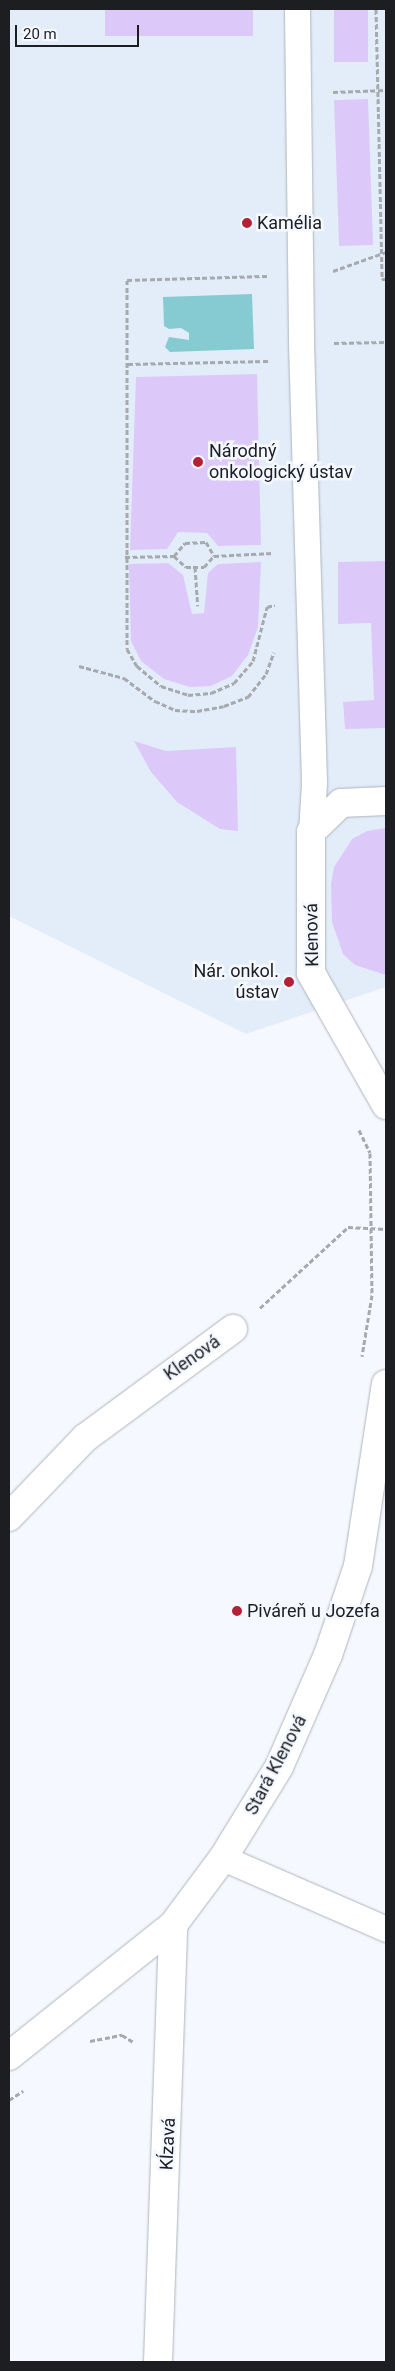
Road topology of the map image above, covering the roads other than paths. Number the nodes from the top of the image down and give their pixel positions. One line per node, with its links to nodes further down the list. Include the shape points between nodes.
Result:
1 (296, 9): 3 (lane, via 314,783)
2 (386, 801): 3 (street, via 342,803)
3 (311, 832): 4 (street, Klenová, via 311,973)
4 (386, 1105)
5 (234, 1329): 7 (street, Klenová, via 84,1438)
6 (386, 1384): 8 (street, Stará Klenová, via 364,1538 349,1597 279,1767)
7 (9, 1517)
8 (223, 1858): 9 (street, Stará Klenová); 10 (lane)
9 (173, 1925): 11 (street, Stará Klenová); 12 (street, Kĺzavá)
10 (386, 1929)
11 (9, 2056)
12 (158, 2362)

